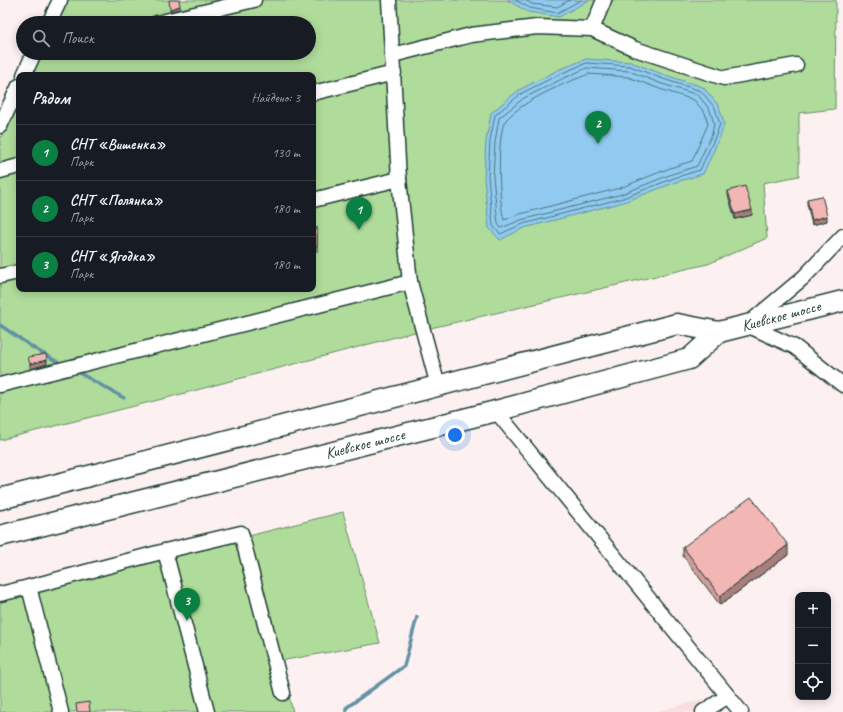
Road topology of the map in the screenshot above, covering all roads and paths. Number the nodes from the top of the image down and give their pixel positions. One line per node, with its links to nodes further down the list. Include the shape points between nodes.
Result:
1 (60, 0): 5 (street)
2 (254, 0): 6 (street)
3 (389, 0): 8 (street)
4 (604, 0): 7 (street)
5 (52, 16)
6 (187, 16)
7 (592, 29): 8 (street, via 537,27 471,35); 10 (street, via 635,49 724,78)
8 (393, 55): 12 (street)
9 (31, 60): 11 (street)
10 (796, 65)
11 (25, 72)
12 (394, 73): 14 (street); 18 (street)
13 (16, 92): 15 (street)
14 (316, 92)
15 (0, 126)
16 (16, 167): 17 (street)
17 (0, 171)
18 (399, 179): 19 (street); 23 (street)
19 (316, 199)
20 (843, 236): 25 (street, via 804,277)
21 (16, 273): 22 (street)
22 (0, 276)
23 (410, 282): 28 (street); 29 (street)
24 (843, 300): 25 (highway, Киевское шоссе)
25 (747, 325): 26 (highway, Киевское шоссе); 27 (street, via 795,347)
26 (719, 332): 29 (highway, Киевское шоссе, via 678,324); 30 (highway, Киевское шоссе, via 690,359)
27 (843, 384)
28 (0, 385)
29 (438, 386): 31 (highway, Киевское шоссе)
30 (496, 411): 32 (highway, Киевское шоссе); 37 (street)
31 (0, 499)
32 (0, 536)
33 (166, 551): 34 (street); 36 (street, via 241,533); 39 (street)
34 (29, 587): 35 (street); 38 (street)
35 (0, 594)
36 (282, 693)
37 (728, 696): 40 (street); 41 (street)
38 (61, 712)
39 (207, 712)
40 (703, 712)
41 (741, 712)

